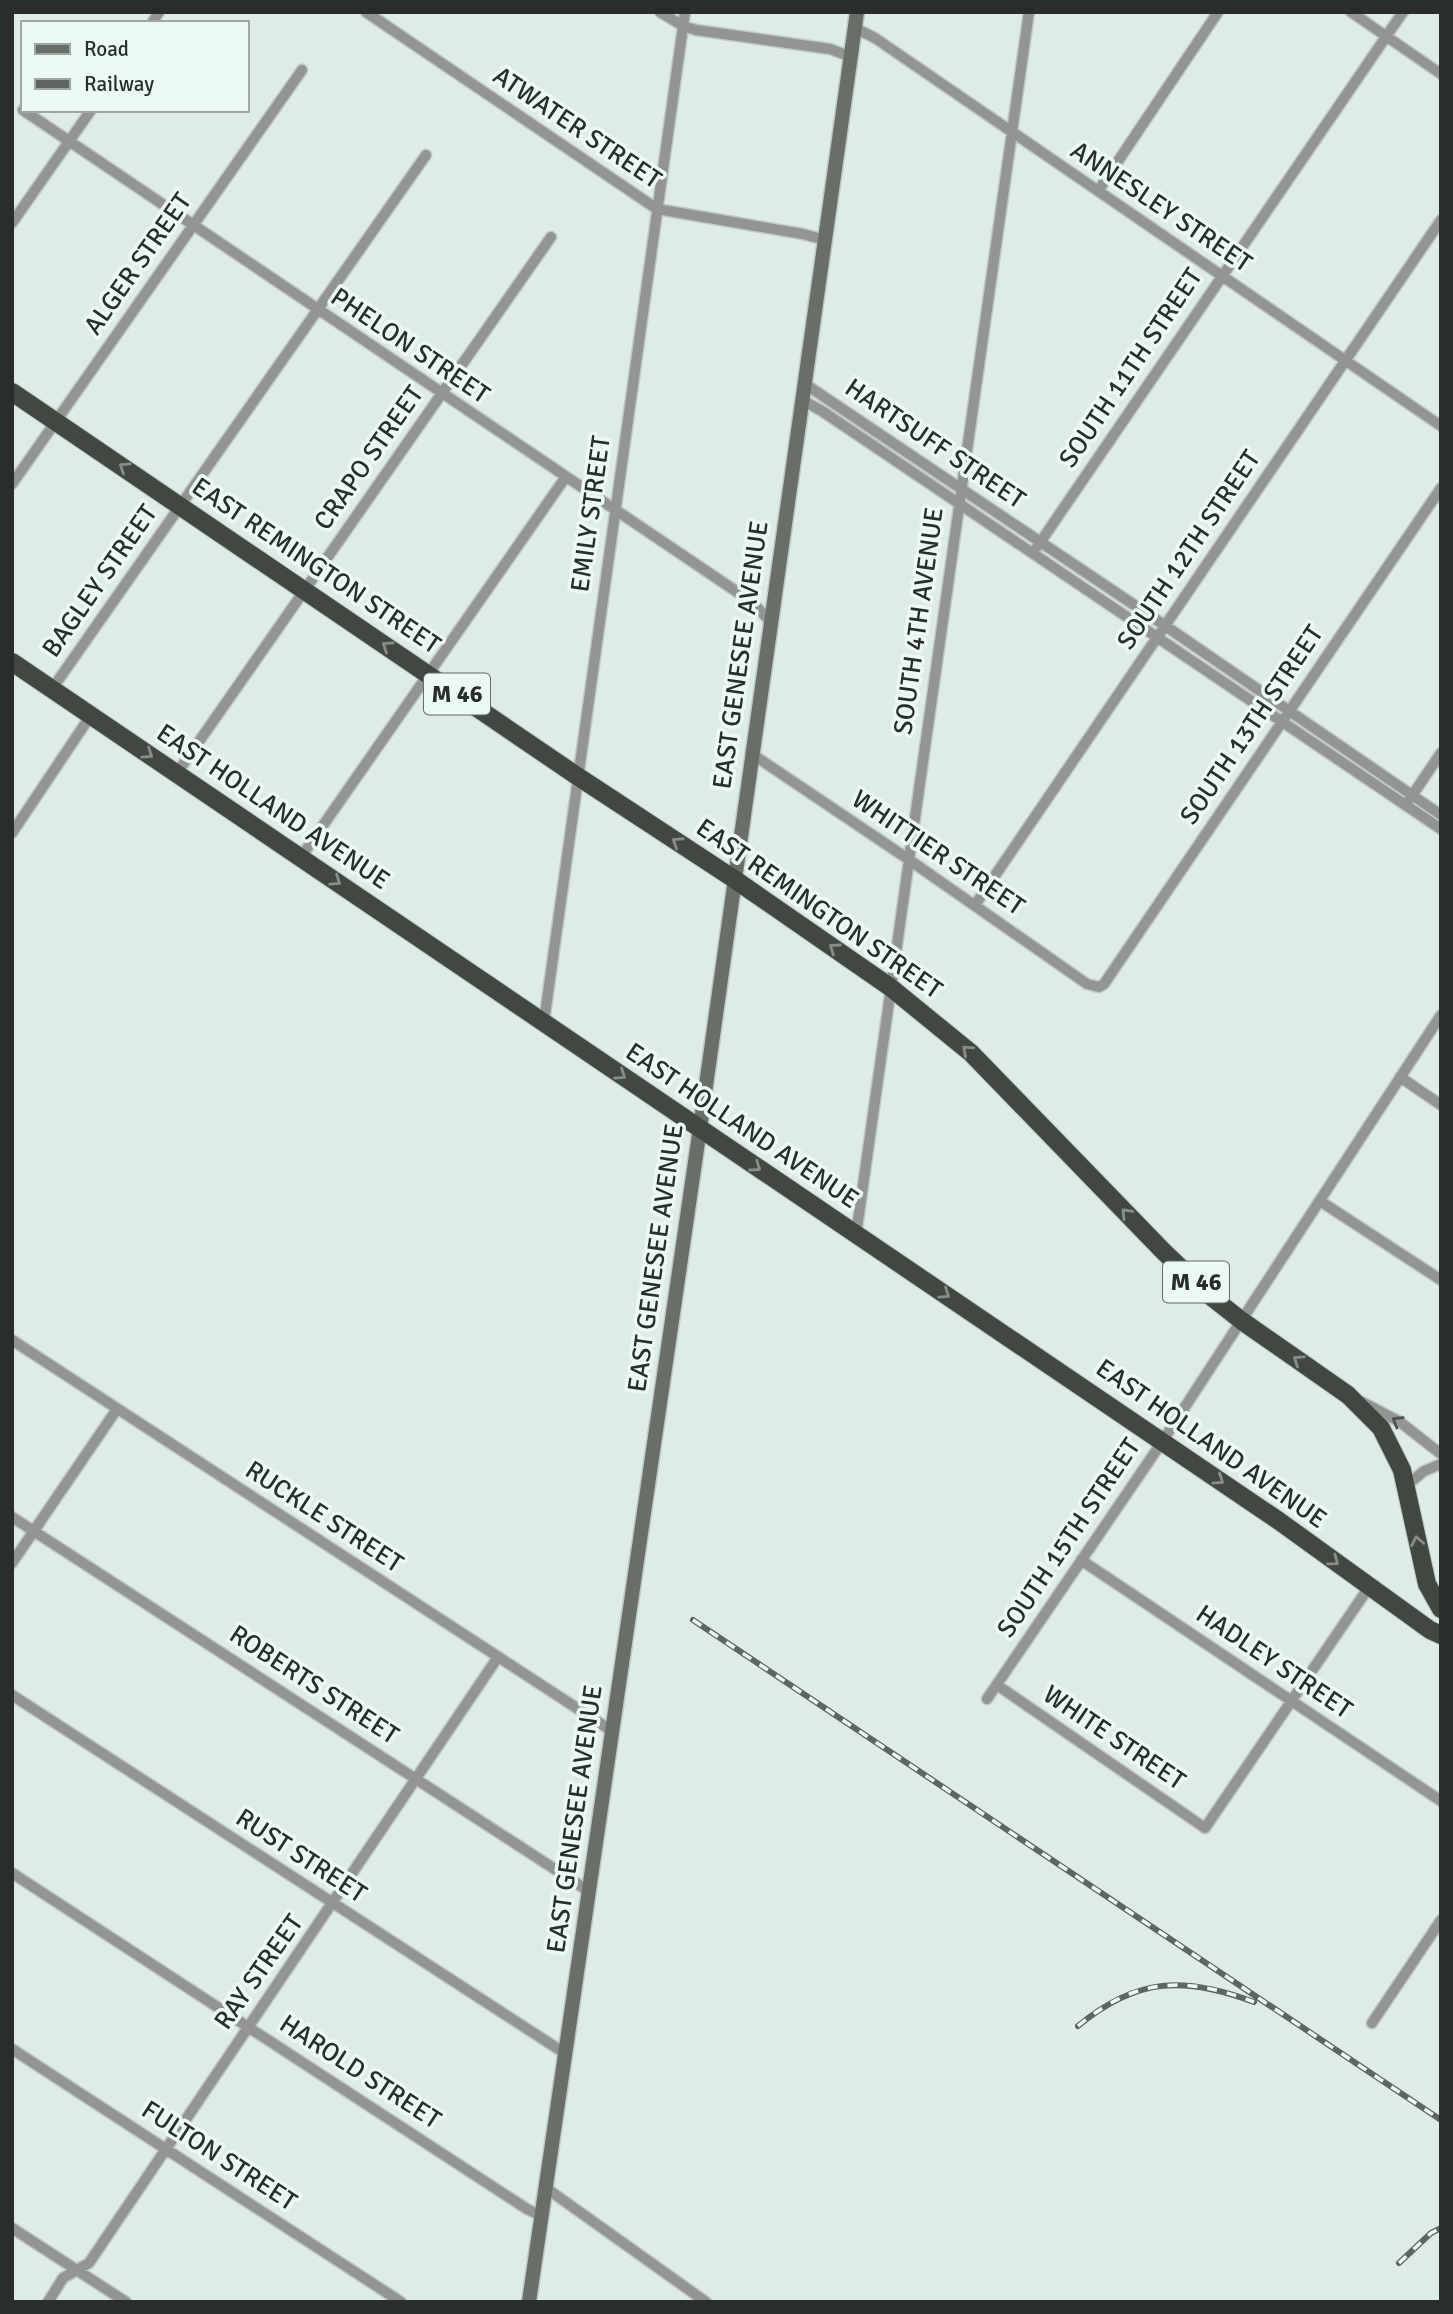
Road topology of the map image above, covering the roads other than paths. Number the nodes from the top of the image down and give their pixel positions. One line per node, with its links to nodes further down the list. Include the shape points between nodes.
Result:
1 (366, 12): 21 (street, ATWATER STREET)
2 (660, 12): 9 (street)
3 (685, 12): 9 (street, EMILY STREET)
4 (857, 12): 10 (main road, EAST GENESEE AVENUE)
5 (1029, 12): 17 (street, SOUTH 4TH AVENUE)
6 (1218, 12): 20 (street)
7 (1351, 12): 11 (street)
8 (1403, 12): 11 (street, SOUTH 11TH STREET)
9 (683, 26): 12 (street, via 830,49); 21 (street, EMILY STREET)
10 (855, 28): 12 (main road, EAST GENESEE AVENUE); 17 (street, ANNESLEY STREET)
11 (1385, 36): 14 (street); 27 (street, SOUTH 11TH STREET)
12 (852, 57): 26 (main road, EAST GENESEE AVENUE)
13 (302, 70): 24 (street, ALGER STREET)
14 (1441, 74)
15 (26, 112): 18 (street, PHELON STREET)
16 (90, 112): 18 (street)
17 (1012, 134): 20 (street, ANNESLEY STREET); 39 (street, SOUTH 4TH AVENUE)
18 (69, 141): 23 (street); 24 (street, PHELON STREET)
19 (426, 155): 28 (street, BAGLEY STREET)
20 (1098, 191): 27 (street, ANNESLEY STREET)
21 (657, 209): 26 (street, ATWATER STREET); 42 (street, EMILY STREET)
22 (1441, 220): 29 (street, SOUTH 12TH STREET)
23 (12, 222)
24 (192, 226): 28 (street, PHELON STREET); 34 (street, ALGER STREET)
25 (551, 237): 32 (street, CRAPO STREET)
26 (825, 240): 30 (main road, EAST GENESEE AVENUE)
27 (1221, 276): 29 (street, ANNESLEY STREET); 43 (street, SOUTH 11TH STREET)
28 (316, 310): 32 (street, PHELON STREET); 41 (street, BAGLEY STREET)
29 (1346, 361): 35 (street, ANNESLEY STREET); 47 (street, SOUTH 12TH STREET)
30 (805, 384): 33 (main road, EAST GENESEE AVENUE); 39 (street, HARTSUFF STREET)
31 (12, 392): 34 (highway, EAST REMINGTON STREET / M 46)
32 (441, 394): 36 (street, PHELON STREET); 45 (street, CRAPO STREET)
33 (802, 400): 40 (street, HARTSUFF STREET); 46 (main road, EAST GENESEE AVENUE)
34 (56, 422): 37 (street, ALGER STREET); 41 (highway, EAST REMINGTON STREET / M 46, one-way to 34)
35 (1441, 426)
36 (565, 478): 42 (street, PHELON STREET); 50 (street)
37 (12, 484)
38 (1441, 488): 52 (street, SOUTH 13TH STREET)
39 (962, 489): 40 (street, SOUTH 4TH AVENUE); 43 (street, HARTSUFF STREET)
40 (959, 502): 44 (street, HARTSUFF STREET); 64 (street, SOUTH 4TH AVENUE)
41 (181, 505): 45 (highway, EAST REMINGTON STREET / M 46); 51 (street, BAGLEY STREET)
42 (615, 512): 46 (street, PHELON STREET, via 752,602); 58 (street, EMILY STREET)
43 (1040, 541): 44 (street, HARTSUFF STREET); 47 (street, HARTSUFF STREET)
44 (1033, 553): 48 (street, HARTSUFF STREET)
45 (305, 590): 50 (highway, EAST REMINGTON STREET / M 46, one-way to 45); 57 (street, CRAPO STREET)
46 (770, 621): 56 (main road, EAST GENESEE AVENUE)
47 (1164, 625): 48 (street, SOUTH 12TH STREET); 52 (street, HARTSUFF STREET)
48 (1157, 637): 54 (street, HARTSUFF STREET); 66 (street, SOUTH 12TH STREET)
49 (12, 662): 51 (highway, EAST HOLLAND AVENUE)
50 (429, 675): 58 (highway, EAST REMINGTON STREET / M 46); 63 (street)
51 (52, 689): 53 (highway, EAST HOLLAND AVENUE)
52 (1289, 711): 54 (street, SOUTH 13TH STREET); 59 (street, HARTSUFF STREET)
53 (91, 716): 57 (highway, EAST HOLLAND AVENUE, one-way to 57); 62 (street)
54 (1282, 722): 59 (street, HARTSUFF STREET); 68 (street, SOUTH 13TH STREET)
55 (1441, 753): 59 (street)
56 (752, 754): 64 (street, WHITTIER STREET); 65 (main road, EAST GENESEE AVENUE)
57 (177, 773): 63 (highway, EAST HOLLAND AVENUE)
58 (577, 776): 65 (highway, EAST REMINGTON STREET / M 46, one-way to 58); 70 (street, EMILY STREET)
59 (1409, 800): 60 (street, HARTSUFF STREET); 61 (street, HARTSUFF STREET)
60 (1441, 815)
61 (1441, 829)
62 (12, 833)
63 (301, 857): 70 (highway, EAST HOLLAND AVENUE, one-way to 70)
64 (908, 859): 66 (street, WHITTIER STREET); 67 (street, SOUTH 4TH AVENUE)
65 (734, 879): 67 (highway, EAST REMINGTON STREET / M 46, one-way to 65); 73 (main road, EAST GENESEE AVENUE)
66 (975, 905): 68 (street, WHITTIER STREET, via 1087,984)
67 (890, 987): 75 (street, SOUTH 4TH AVENUE); 77 (highway, EAST REMINGTON STREET / M 46, one-way to 67, via 1164,1252 971,1053)
68 (1100, 987)
69 (1441, 1015): 71 (street, SOUTH 15TH STREET)
70 (544, 1022): 73 (highway, EAST HOLLAND AVENUE, one-way to 73)
71 (1400, 1077): 72 (street); 74 (street, SOUTH 15TH STREET)
72 (1441, 1105)
73 (700, 1128): 75 (highway, EAST HOLLAND AVENUE, one-way to 75); 97 (main road, EAST GENESEE AVENUE)
74 (1320, 1200): 76 (street); 77 (street, SOUTH 15TH STREET)
75 (856, 1236): 81 (highway, EAST HOLLAND AVENUE, one-way to 81)
76 (1441, 1280)
77 (1241, 1321): 79 (highway, EAST REMINGTON STREET / M 46, one-way to 77); 81 (street, SOUTH 15TH STREET)
78 (12, 1340): 80 (street, RUCKLE STREET)
79 (1348, 1395): 82 (street, one-way to 79, via 1400,1422); 84 (highway, EAST REMINGTON STREET / M 46, via 1390,1441)
80 (117, 1409): 86 (street); 92 (street, RUCKLE STREET)
81 (1162, 1442): 87 (street, SOUTH 15TH STREET); 89 (highway, EAST HOLLAND AVENUE, one-way to 89)
82 (1441, 1454)
83 (1441, 1464): 84 (street)
84 (1406, 1486): 90 (highway, EAST REMINGTON STREET / M 46, one-way to 84, via 1427,1584)
85 (12, 1517): 86 (street, ROBERTS STREET)
86 (34, 1531): 88 (street); 98 (street, ROBERTS STREET)
87 (1081, 1560): 93 (street, SOUTH 15TH STREET); 96 (street, HADLEY STREET)
88 (12, 1563)
89 (1369, 1587): 91 (highway, EAST HOLLAND AVENUE); 96 (street)
90 (1441, 1609)
91 (1441, 1635)
92 (498, 1657): 97 (street, RUCKLE STREET); 98 (street, RAY STREET)
93 (998, 1685): 95 (street, SOUTH 15TH STREET); 96 (street, WHITE STREET, via 1205,1828)
94 (12, 1695): 102 (street, RUST STREET)
95 (987, 1699)
96 (1291, 1700): 99 (street, HADLEY STREET)
97 (612, 1731): 101 (main road, EAST GENESEE AVENUE)
98 (417, 1779): 101 (street, ROBERTS STREET); 102 (street, RAY STREET)
99 (1441, 1801)
100 (12, 1873): 105 (street, HAROLD STREET)
101 (590, 1892): 107 (main road, EAST GENESEE AVENUE)
102 (334, 1904): 105 (street, RAY STREET); 107 (street, RUST STREET)
103 (1441, 1920): 104 (street)
104 (1372, 2023)
105 (248, 2027): 108 (street, RAY STREET); 110 (street, HAROLD STREET)
106 (12, 2049): 108 (street, FULTON STREET)
107 (566, 2054): 109 (main road, EAST GENESEE AVENUE)
108 (166, 2149): 112 (street, RAY STREET, via 89,2263); 116 (street, FULTON STREET)
109 (546, 2188): 110 (main road, EAST GENESEE AVENUE); 113 (street)
110 (542, 2216): 117 (main road, EAST GENESEE AVENUE)
111 (12, 2228): 112 (street)
112 (76, 2269): 114 (street, RAY STREET, via 63,2278); 115 (street)
113 (693, 2297): 118 (street)
114 (48, 2302)
115 (126, 2302)
116 (401, 2302)
117 (529, 2302)
118 (706, 2302)

